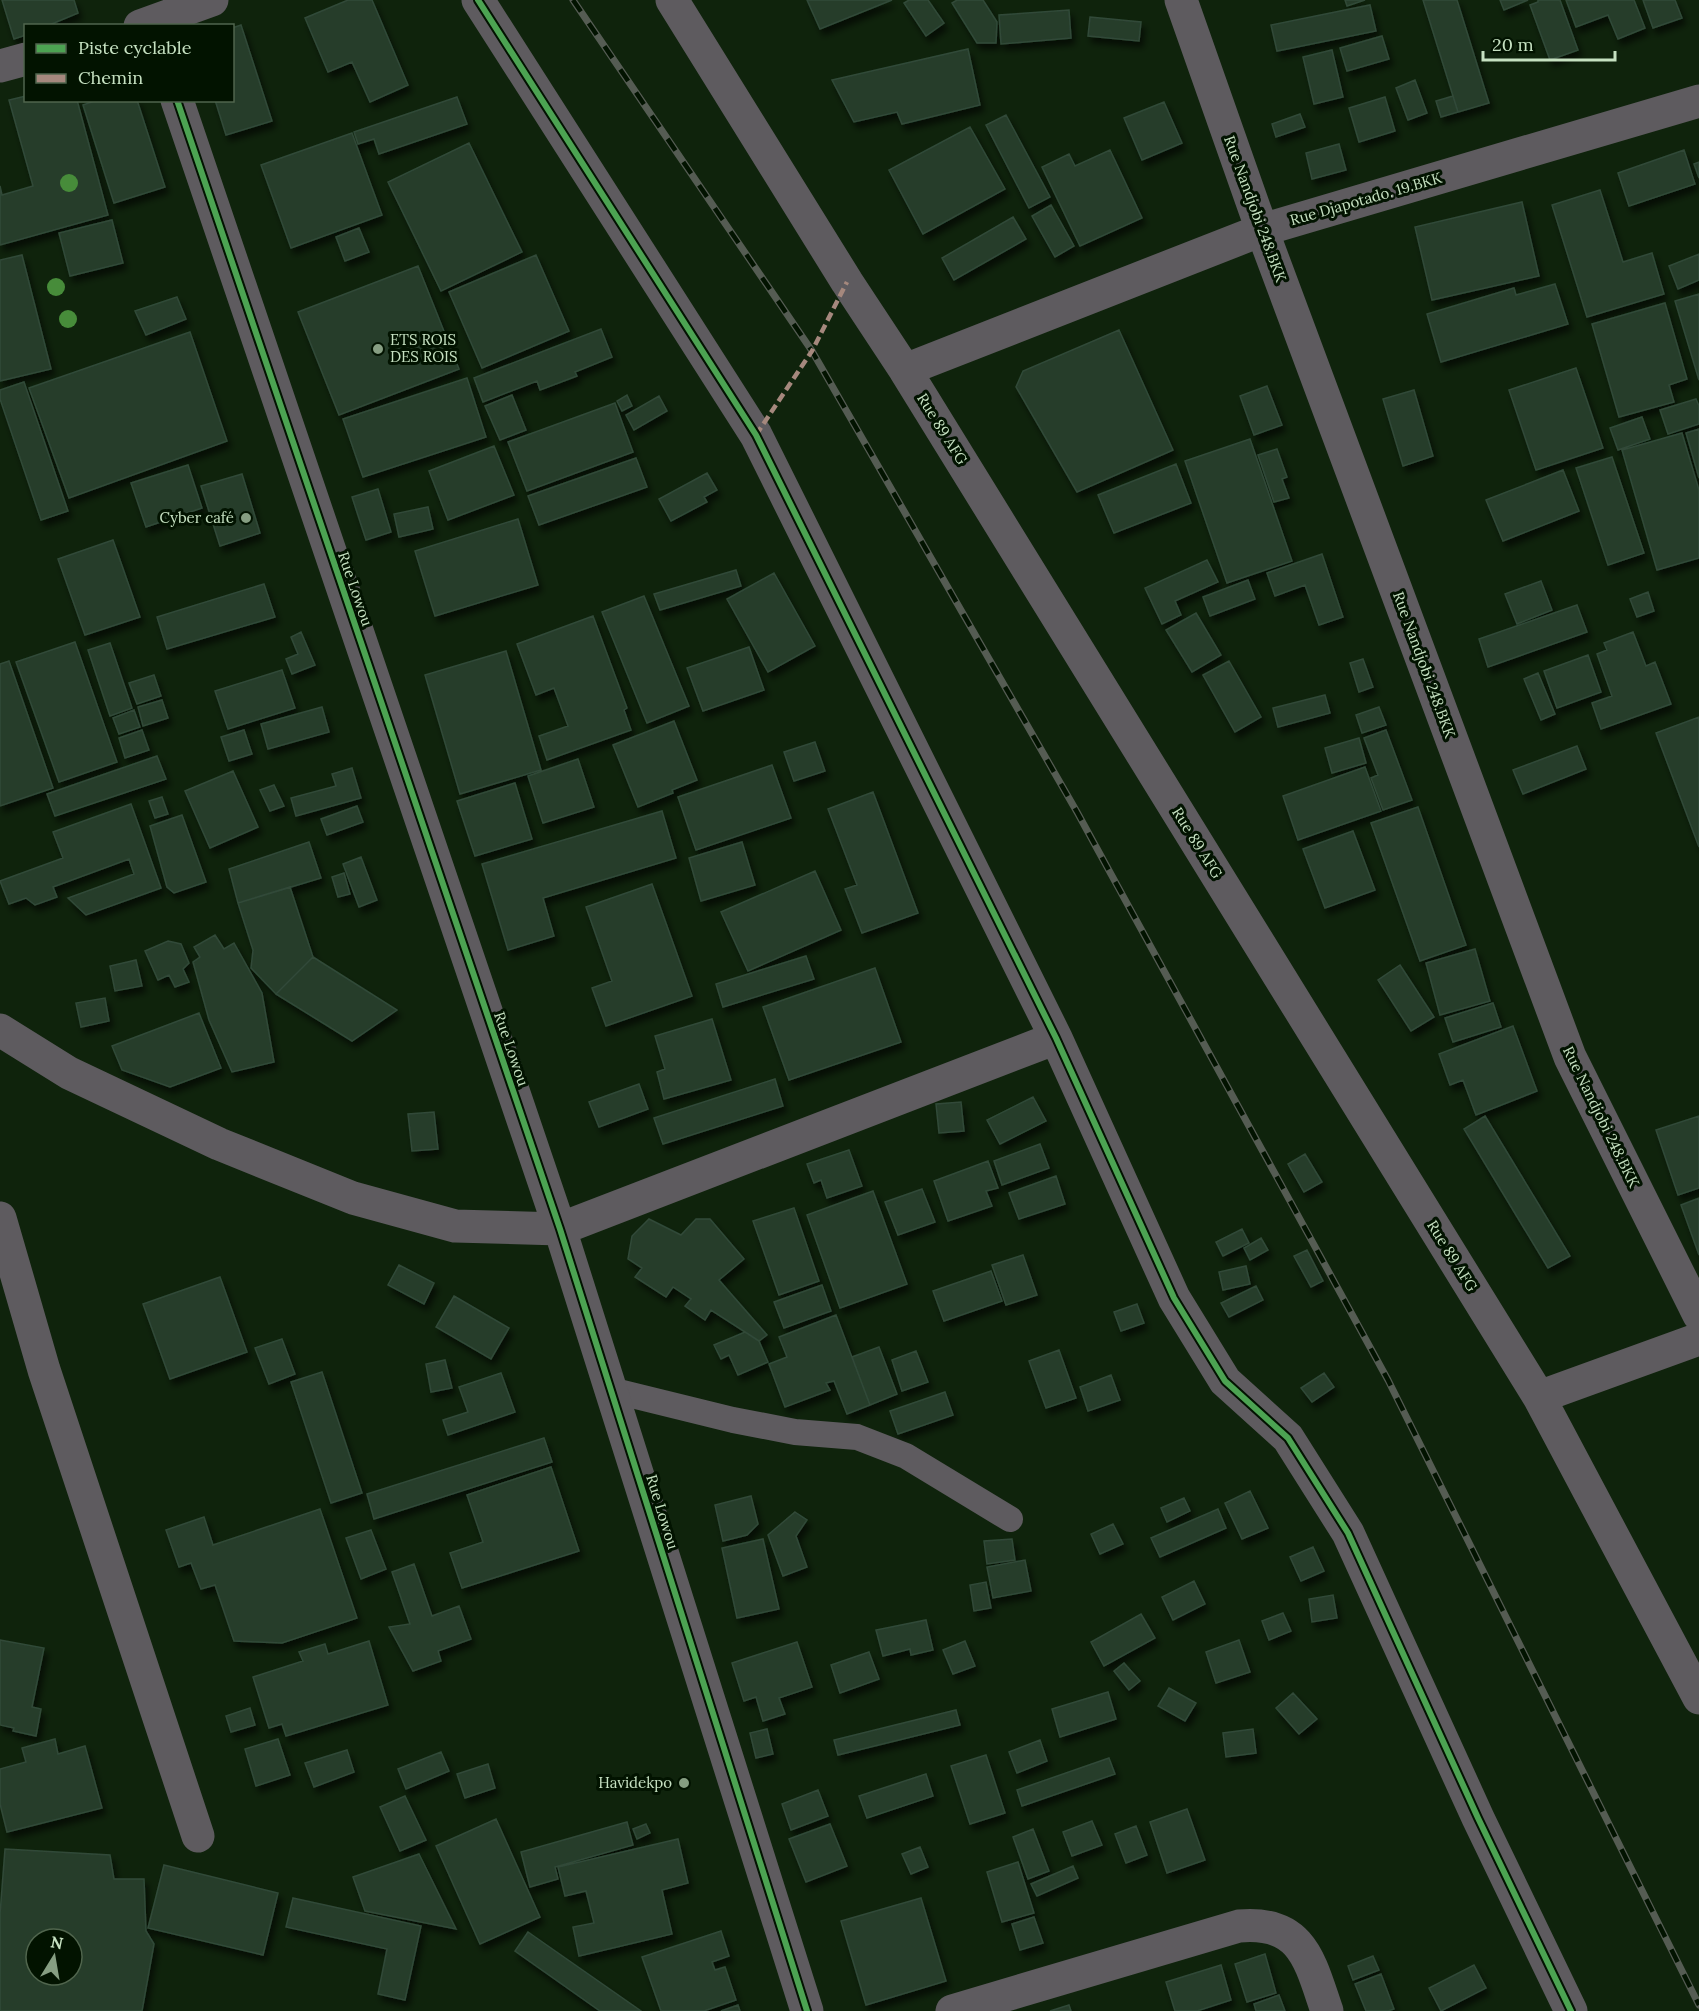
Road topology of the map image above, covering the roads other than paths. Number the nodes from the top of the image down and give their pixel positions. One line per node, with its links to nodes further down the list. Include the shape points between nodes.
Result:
1 (212, 0): 5 (street)
2 (478, 0): 13 (street, via 756,435)
3 (672, 0): 11 (street, Rue 89 AFG)
4 (1181, 0): 10 (street, Rue Nandjobi 248.BKK)
5 (146, 18)
6 (24, 59): 7 (street)
7 (0, 66)
8 (1699, 101): 10 (street, Rue Djapotado. 19.BKK)
9 (178, 102): 15 (street, Rue Lowou)
10 (1262, 230): 11 (street, Rue Djapotado. 19.BKK); 16 (street, Rue Nandjobi 248.BKK, via 1570,1057)
11 (905, 370): 19 (street, Rue 89 AFG)
12 (0, 1030): 15 (street, via 69,1073 219,1144 353,1198 455,1226)
13 (1056, 1038): 15 (street); 26 (street, via 1174,1298 1226,1380 1287,1438 1348,1533)
14 (0, 1218): 22 (street, via 44,1370)
15 (560, 1229): 18 (street, Rue Lowou)
16 (1699, 1316)
17 (1699, 1339): 19 (street)
18 (611, 1390): 20 (lane, via 732,1420 857,1437 906,1456); 23 (street, Rue Lowou)
19 (1539, 1397): 21 (street, Rue 89 AFG)
20 (1010, 1520)
21 (1699, 1698)
22 (198, 1836)
23 (807, 2011)
24 (952, 2011): 25 (street, via 1239,1926 1257,1925 1292,1938 1304,1952)
25 (1327, 2011)
26 (1571, 2011)

